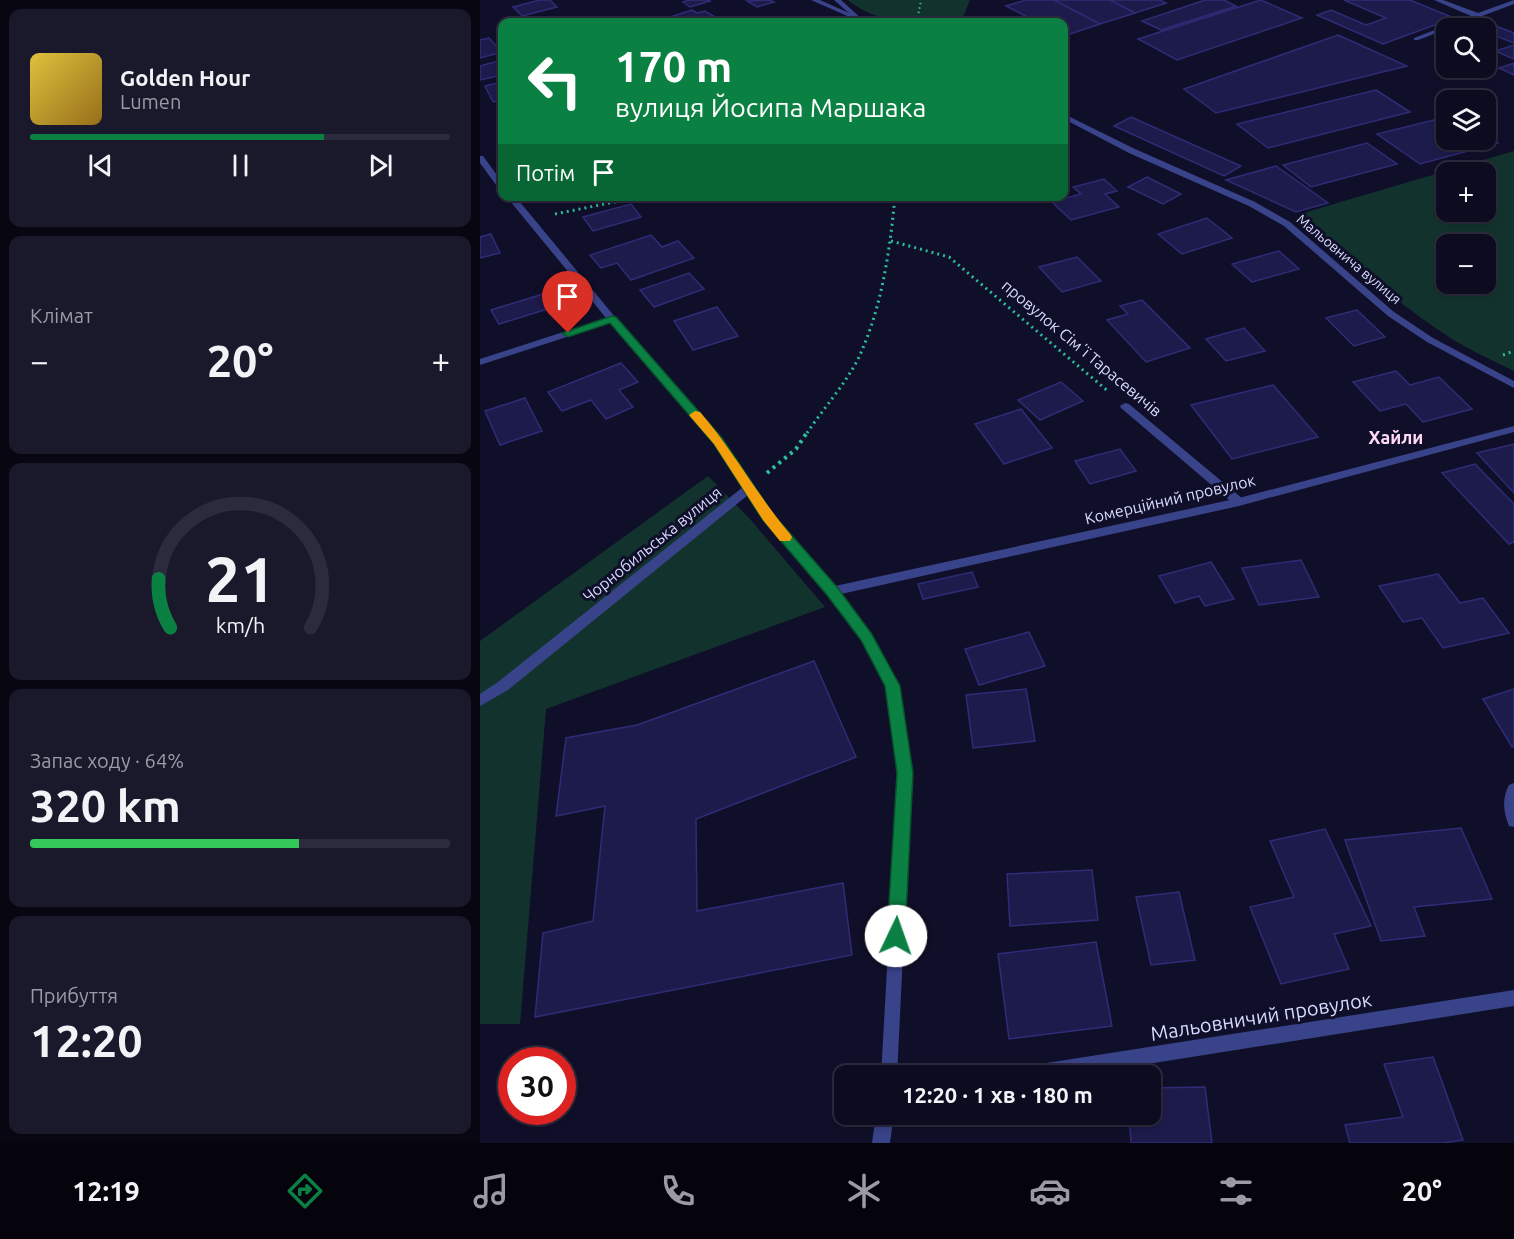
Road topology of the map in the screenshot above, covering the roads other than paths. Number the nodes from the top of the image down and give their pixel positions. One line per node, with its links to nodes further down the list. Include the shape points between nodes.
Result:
1 (814, 0): 6 (street)
2 (837, 0): 7 (street)
3 (1437, 0): 5 (street)
4 (1514, 2): 5 (street)
5 (1478, 16): 8 (street)
6 (854, 18)
7 (858, 18)
8 (1416, 39)
9 (1068, 119): 15 (street, Мальовнича вулиця, via 1287,224 1391,314 1430,340)
10 (480, 158): 11 (street)
11 (498, 182)
12 (514, 201): 13 (street)
13 (612, 319): 14 (street); 18 (street, via 718,441)
14 (480, 362)
15 (1514, 385)
16 (1125, 406): 19 (street, провулок Сімʼї Тарасевичів)
17 (1514, 429): 19 (street, Комерційний провулок)
18 (750, 487): 20 (street, via 768,517); 21 (street, Чорнобильська вулиця)
19 (1239, 502): 20 (street, Комерційний провулок)
20 (832, 591): 25 (street, via 866,637 892,686 905,773)
21 (480, 701)
22 (1514, 789): 23 (street, via 1510,797)
23 (1514, 821)
24 (1514, 998): 26 (street, Мальовничий провулок)
25 (890, 1065)
26 (1085, 1065)
27 (883, 1125): 28 (street)
28 (881, 1143)

